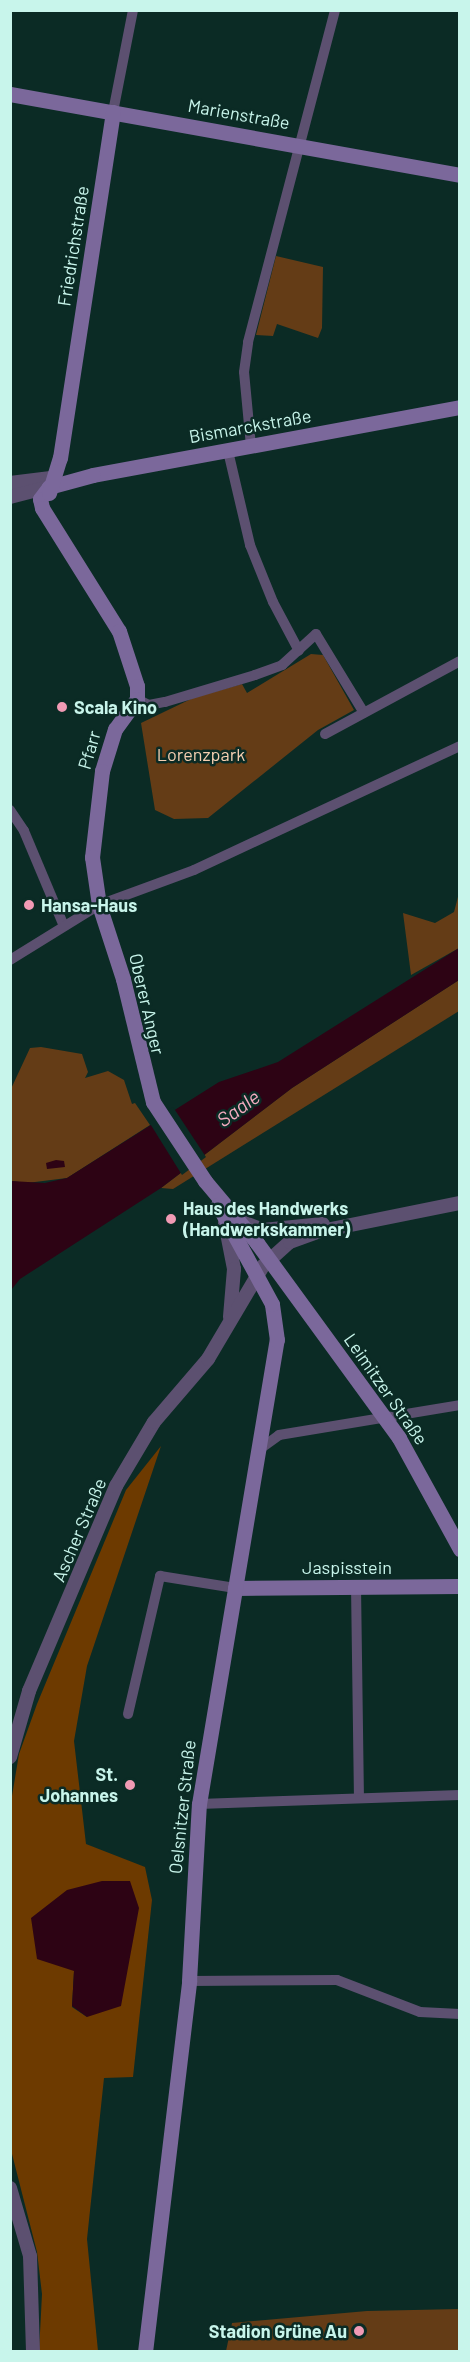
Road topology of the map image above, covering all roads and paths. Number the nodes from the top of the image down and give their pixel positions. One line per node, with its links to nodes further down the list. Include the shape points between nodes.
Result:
1 (133, 10): 4 (street, Friedrichstraße)
2 (336, 10): 5 (street)
3 (10, 94): 4 (main road, Marienstraße)
4 (113, 112): 5 (main road, Marienstraße); 8 (main road, Friedrichstraße)
5 (300, 144): 6 (main road, Marienstraße); 9 (street, via 245,358)
6 (459, 175)
7 (459, 407): 9 (main road, Bismarckstraße)
8 (62, 444): 11 (main road, via 68,468); 12 (main road, Friedrichstraße)
9 (251, 447): 10 (main road, Bismarckstraße)
10 (228, 451): 11 (main road, Bismarckstraße); 16 (street, via 250,545 273,602)
11 (93, 475): 12 (main road, Bismarckstraße)
12 (50, 483): 13 (street); 14 (main road, via 42,494); 15 (main road, via 54,513)
13 (12, 488): 14 (street)
14 (42, 508): 15 (main road)
15 (74, 556): 18 (main road, via 119,631 137,686)
16 (299, 651): 18 (street, via 282,665 165,702 149,705); 19 (street, via 316,634)
17 (459, 661): 19 (street)
18 (137, 699): 23 (main road, Pfarr, via 115,729 98,793 92,857)
19 (364, 713): 20 (street)
20 (325, 734)
21 (459, 746): 23 (street, via 418,769 194,870)
22 (10, 810): 24 (street, via 24,831)
23 (99, 904): 24 (street); 26 (main road, Oberer Anger, via 123,979 144,1077 159,1112)
24 (64, 926): 25 (street)
25 (10, 960)
26 (201, 1176): 28 (main road, Oelsnitzer Straße); 29 (main road, Leimitzer Straße)
27 (459, 1203): 30 (street)
28 (221, 1212): 32 (main road, Oelsnitzer Straße); 33 (street, Ascher Straße, via 232,1256 234,1285)
29 (238, 1219): 30 (street, via 263,1230); 31 (main road, Leimitzer Straße)
30 (370, 1219): 31 (street, via 302,1237)
31 (268, 1259): 32 (street, Ascher Straße); 35 (main road, Leimitzer Straße)
32 (256, 1275): 33 (street, Ascher Straße); 36 (main road, Oelsnitzer Straße, via 272,1304 277,1329)
33 (222, 1338): 42 (street, Ascher Straße, via 197,1375 154,1422 116,1486 29,1692)
34 (459, 1406): 35 (street)
35 (386, 1420): 36 (street, via 279,1436); 37 (main road, Leimitzer Straße)
36 (259, 1449): 40 (main road, Oelsnitzer Straße)
37 (459, 1549)
38 (356, 1586): 39 (main road, Jaspisstein); 40 (main road, Jaspisstein); 44 (street)
39 (459, 1586)
40 (235, 1588): 41 (street, via 160,1576); 45 (main road, Oelsnitzer Straße)
41 (128, 1714)
42 (10, 1757)
43 (459, 1795): 44 (street)
44 (359, 1796): 45 (street)
45 (199, 1804): 46 (main road, Oelsnitzer Straße)
46 (189, 1981): 47 (street, via 337,1980 412,2010); 50 (main road, Oelsnitzer Straße)
47 (459, 2014)
48 (10, 2188): 49 (street, via 30,2256)
49 (33, 2352)
50 (145, 2352)

